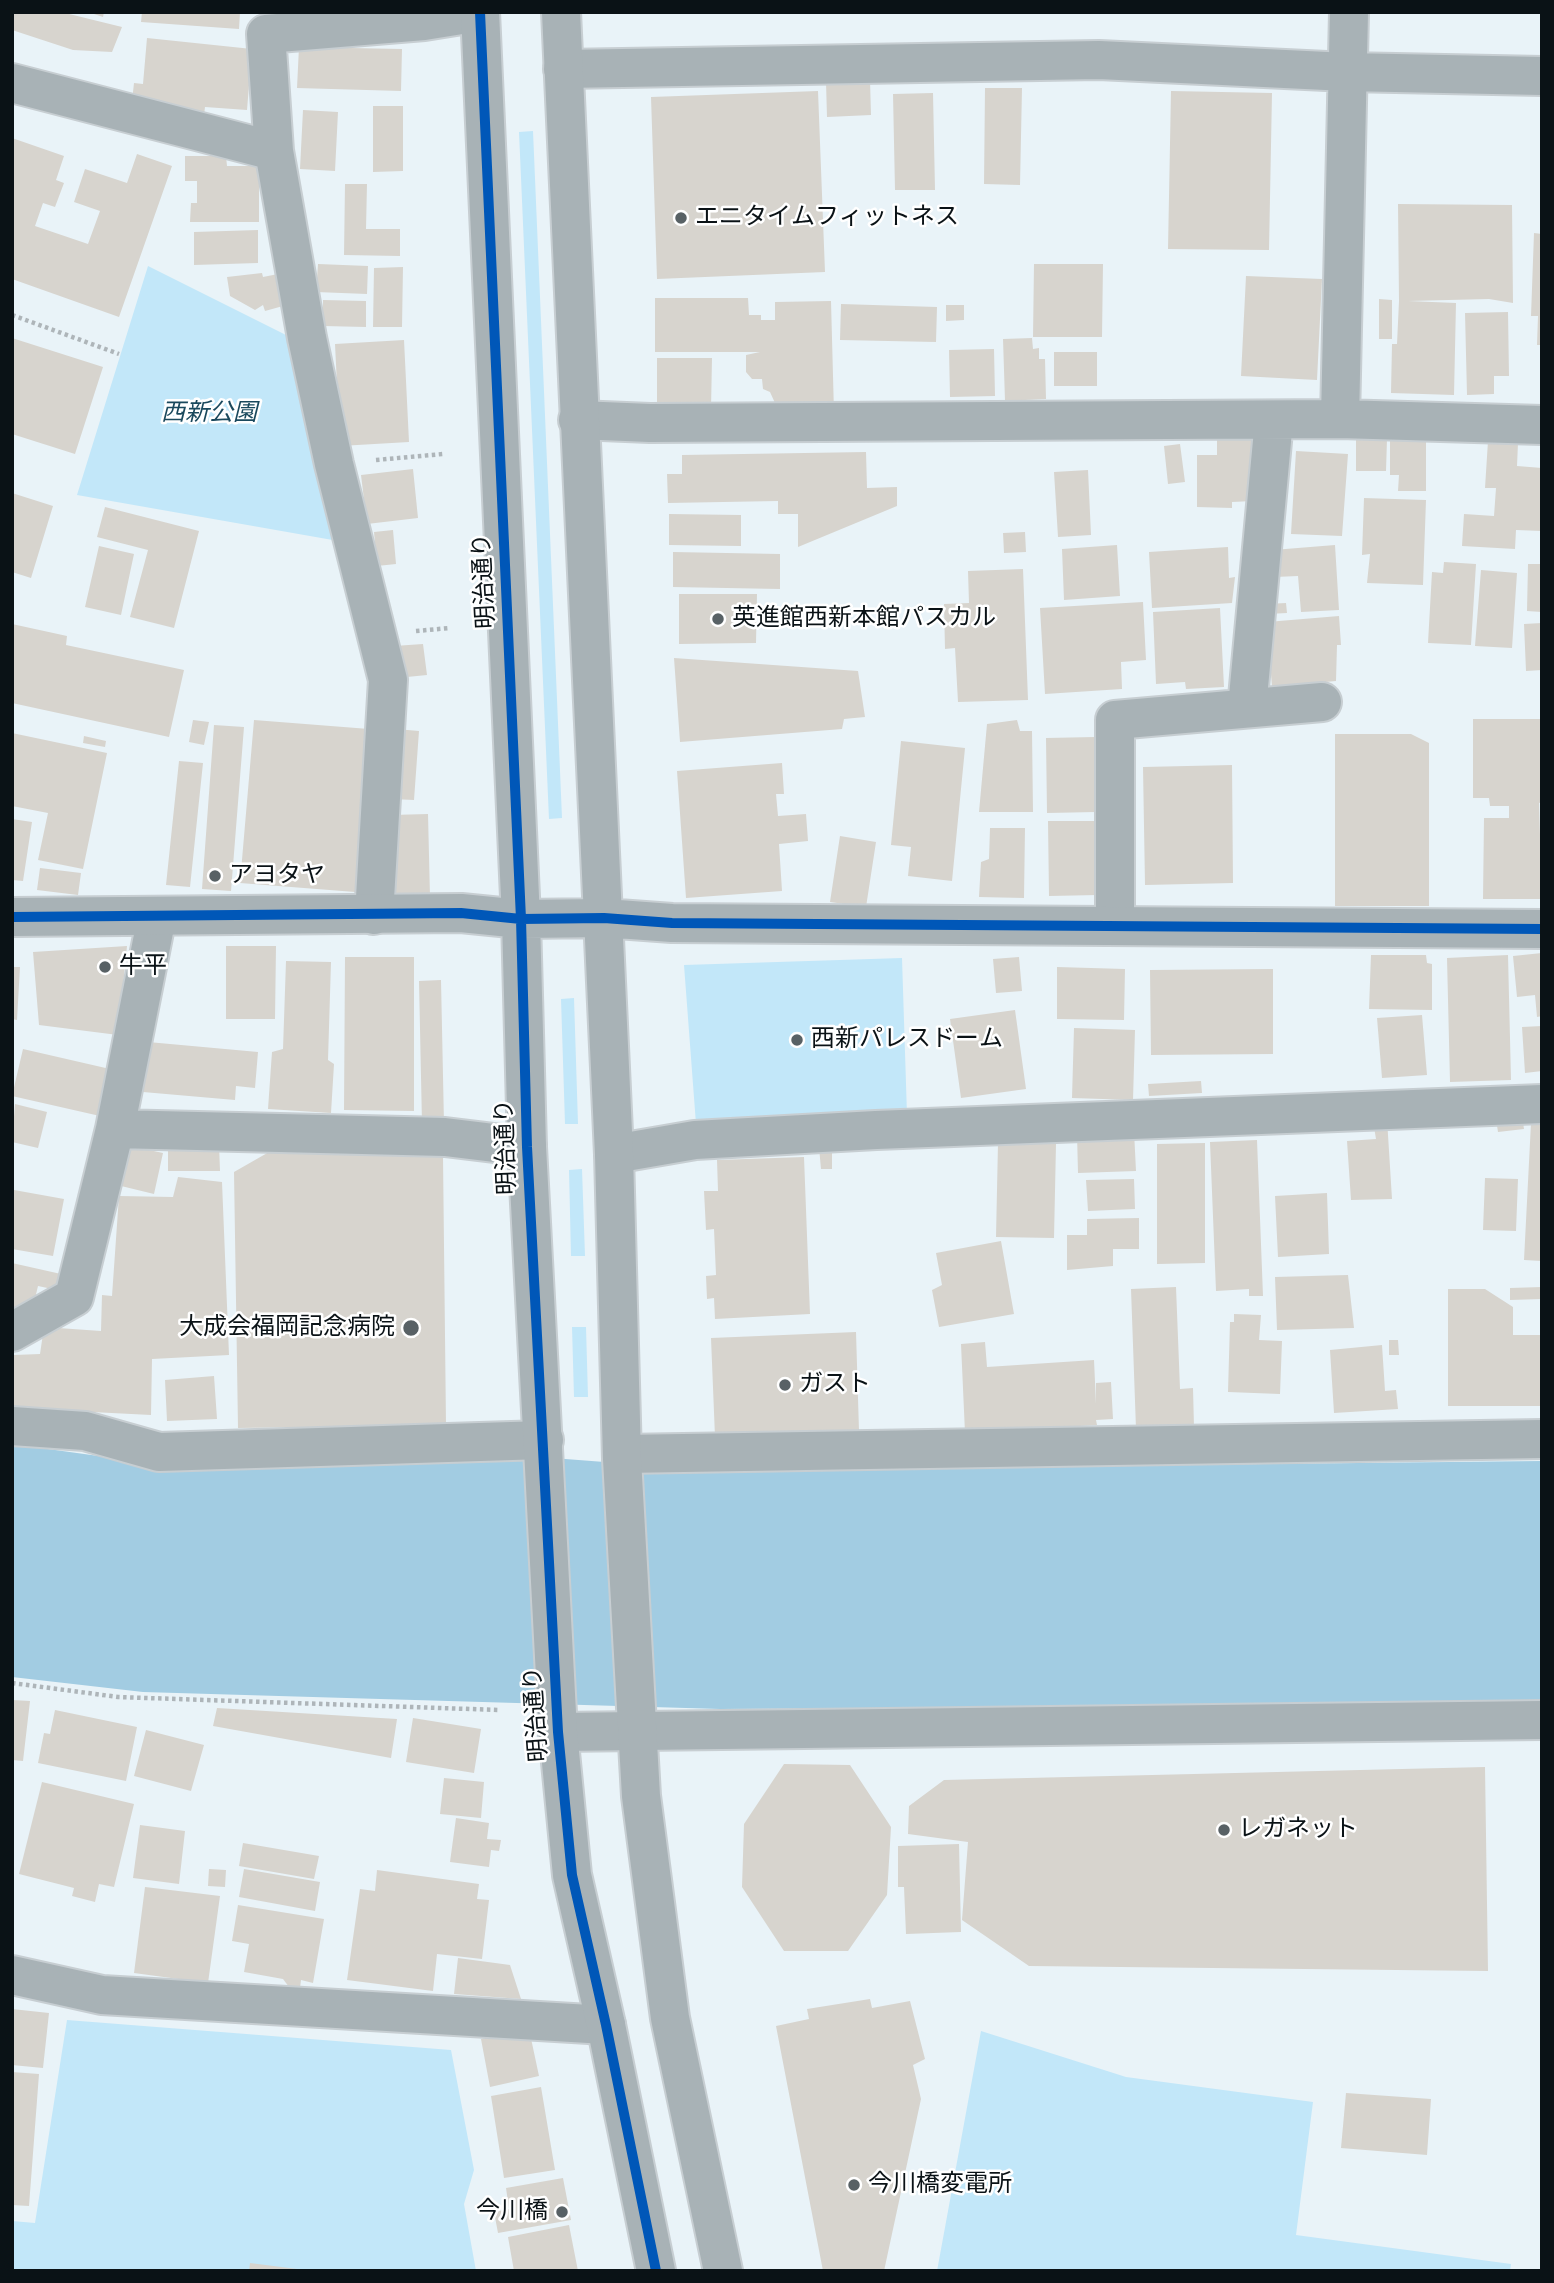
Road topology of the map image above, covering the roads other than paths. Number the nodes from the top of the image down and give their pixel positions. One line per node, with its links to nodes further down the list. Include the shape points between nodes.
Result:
1 (480, 12): 8 (street, via 266,34); 19 (street, 明治通り)
2 (561, 12): 4 (street)
3 (1349, 12): 5 (street)
4 (563, 69): 5 (street, via 1099,60); 10 (street)
5 (1346, 72): 6 (street); 9 (street)
6 (1542, 76)
7 (12, 83): 8 (street)
8 (274, 151): 15 (street, via 334,464 388,680)
9 (1340, 419): 11 (street); 12 (street)
10 (578, 420): 11 (street); 18 (street)
11 (1274, 420): 14 (street)
12 (1542, 425)
13 (1322, 702): 14 (street)
14 (1247, 708): 20 (street, via 1115,720)
15 (374, 915): 16 (street); 19 (street, via 461,912)
16 (156, 916): 17 (street); 23 (street)
17 (12, 917)
18 (604, 918): 19 (street); 20 (street, via 672,923); 25 (street)
19 (521, 919): 24 (street, 明治通り)
20 (1115, 926): 21 (street)
21 (1542, 929)
22 (1542, 1104): 25 (street, via 695,1140)
23 (115, 1129): 24 (street, via 445,1137); 26 (street, via 74,1297)
24 (527, 1147): 29 (street, 明治通り)
25 (614, 1154): 30 (street)
26 (12, 1332)
27 (12, 1426): 29 (street, via 85,1431 159,1452)
28 (1542, 1439): 30 (street)
29 (544, 1440): 33 (street, 明治通り)
30 (622, 1457): 32 (street)
31 (1542, 1720): 32 (street)
32 (639, 1721): 33 (street); 37 (street, via 641,1796 670,2018)
33 (558, 1732): 35 (street, 明治通り, via 572,1875)
34 (12, 1975): 35 (street, via 102,1994)
35 (606, 2025): 36 (street, 明治通り)
36 (656, 2271)
37 (723, 2271)

